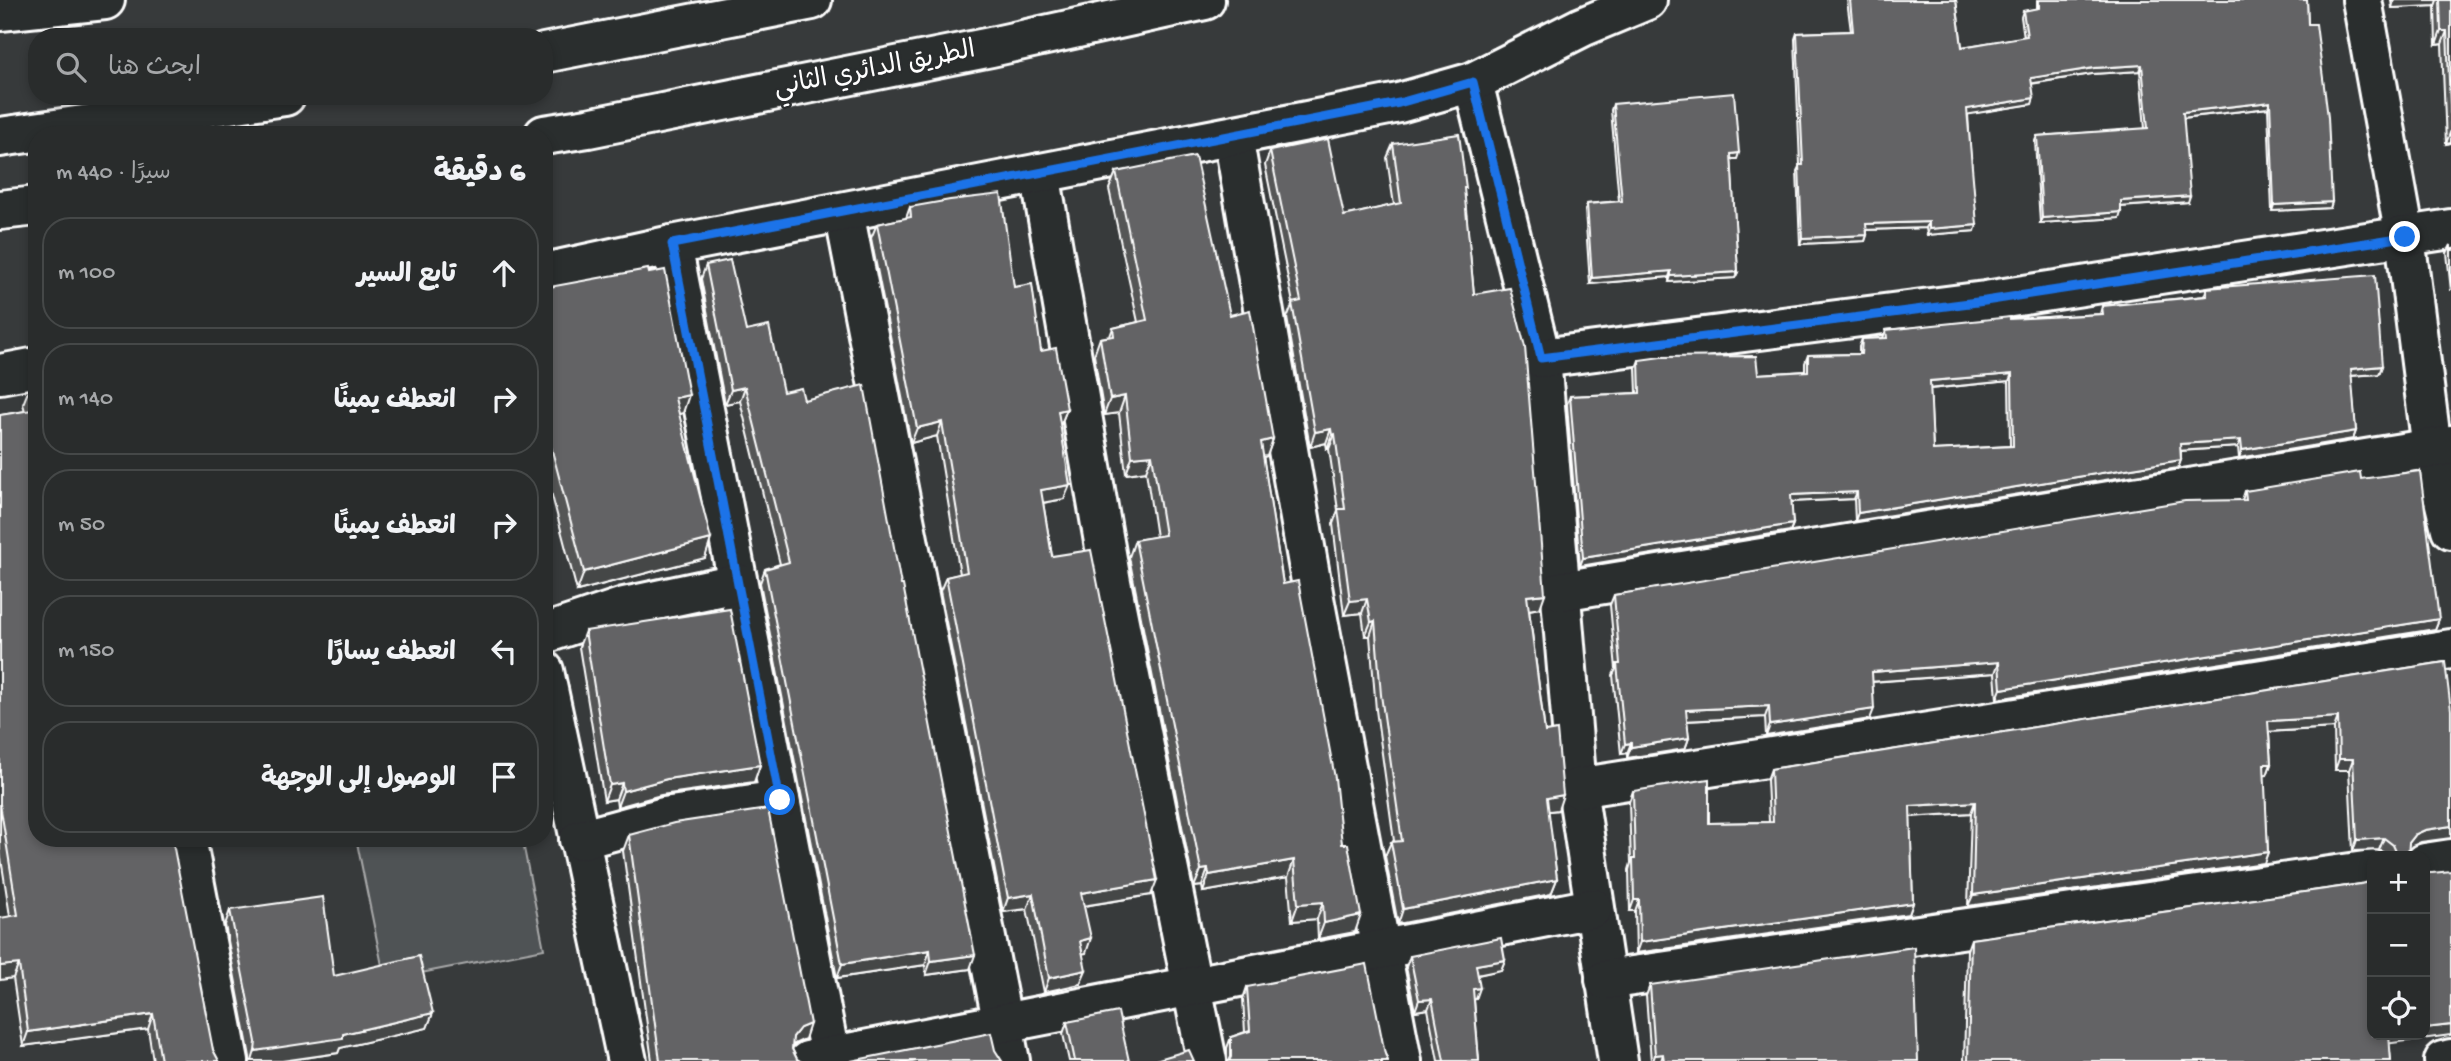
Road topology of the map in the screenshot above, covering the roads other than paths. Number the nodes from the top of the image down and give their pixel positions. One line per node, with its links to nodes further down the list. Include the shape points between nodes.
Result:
1 (105, 0): 6 (main road)
2 (812, 0): 7 (main road)
3 (1205, 0): 12 (main road, الطريق الدائري الثاني)
4 (1647, 0): 8 (main road)
5 (2362, 0): 20 (main road)
6 (14, 7)
7 (553, 51)
8 (1473, 82): 13 (main road, via 1399,103); 23 (main road)
9 (222, 105): 10 (main road)
10 (76, 126)
11 (28, 133): 14 (main road)
12 (553, 134)
13 (1233, 136): 15 (main road); 41 (main road, via 1314,598)
14 (0, 137)
15 (1040, 173): 18 (main road); 43 (main road, via 1111,582)
16 (28, 207): 17 (main road)
17 (0, 210)
18 (844, 212): 21 (main road); 44 (main road)
19 (2451, 229): 20 (main road)
20 (2405, 237): 23 (main road, via 1985,301); 26 (main road)
21 (672, 244): 22 (main road); 28 (main road)
22 (553, 270)
23 (1541, 358): 29 (main road)
24 (28, 369): 25 (main road)
25 (0, 374)
26 (2441, 447): 27 (main road); 29 (main road)
27 (2451, 529)
28 (737, 583): 30 (main road, via 624,607); 34 (main road)
29 (1561, 591): 33 (main road)
30 (553, 631)
31 (2451, 649): 33 (main road)
32 (553, 714): 35 (main road)
33 (1577, 788): 40 (main road)
34 (780, 800): 35 (main road, via 664,817); 46 (main road)
35 (579, 840): 48 (main road)
36 (188, 847): 47 (main road)
37 (2451, 859): 38 (main road)
38 (2430, 862)
39 (2367, 871): 42 (main road)
40 (1593, 908): 41 (main road); 42 (main road)
41 (1382, 948): 43 (main road); 51 (main road)
42 (1605, 980): 52 (main road)
43 (1192, 986): 44 (main road); 50 (main road)
44 (1003, 1023): 46 (main road); 49 (main road)
45 (2451, 1059): 53 (main road)
46 (823, 1060)
47 (229, 1061)
48 (627, 1061)
49 (1010, 1061)
50 (1207, 1061)
51 (1402, 1061)
52 (1618, 1061)
53 (2444, 1061)

